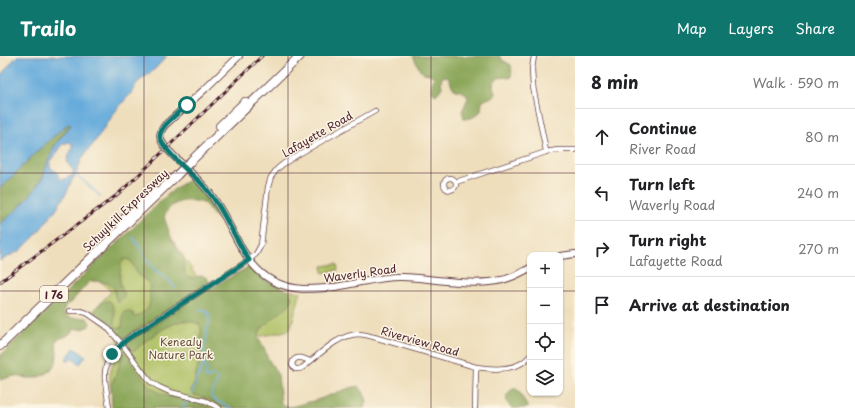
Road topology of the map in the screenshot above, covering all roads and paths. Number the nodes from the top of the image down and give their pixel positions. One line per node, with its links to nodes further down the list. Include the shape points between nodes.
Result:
1 (239, 56): 13 (street, Waverly Road, via 165,125 160,138 170,153 209,192)
2 (293, 56): 8 (highway, Schuylkill Expressway / I 76)
3 (300, 56): 8 (highway, Schuylkill Expressway / I 76)
4 (534, 56): 7 (street, via 532,87)
5 (375, 111): 13 (street, Lafayette Road, via 277,168 268,187 261,245)
6 (575, 150): 7 (street)
7 (546, 151): 9 (street)
8 (190, 158): 10 (highway, Schuylkill Expressway / I 76, bridge)
9 (456, 182)
10 (105, 241): 16 (highway, Schuylkill Expressway / I 76); 18 (highway, Schuylkill Expressway / I 76)
11 (575, 254): 12 (street)
12 (563, 256)
13 (249, 260): 14 (street, Waverly Road, via 273,280 303,289 335,287 398,277 492,282); 17 (street, Lafayette Road)
14 (527, 270)
15 (70, 311): 17 (street, via 90,315 106,326)
16 (0, 339)
17 (122, 343): 22 (street, Lafayette Road, via 112,354 105,368); 23 (street, via 155,385 165,391 206,401)
18 (0, 346)
19 (527, 358): 21 (street, Riverview Road, via 510,367)
20 (310, 361): 21 (street, Riverview Road, via 340,339 358,334)
21 (476, 367): 24 (street)
22 (109, 408)
23 (219, 408)
24 (475, 408)

